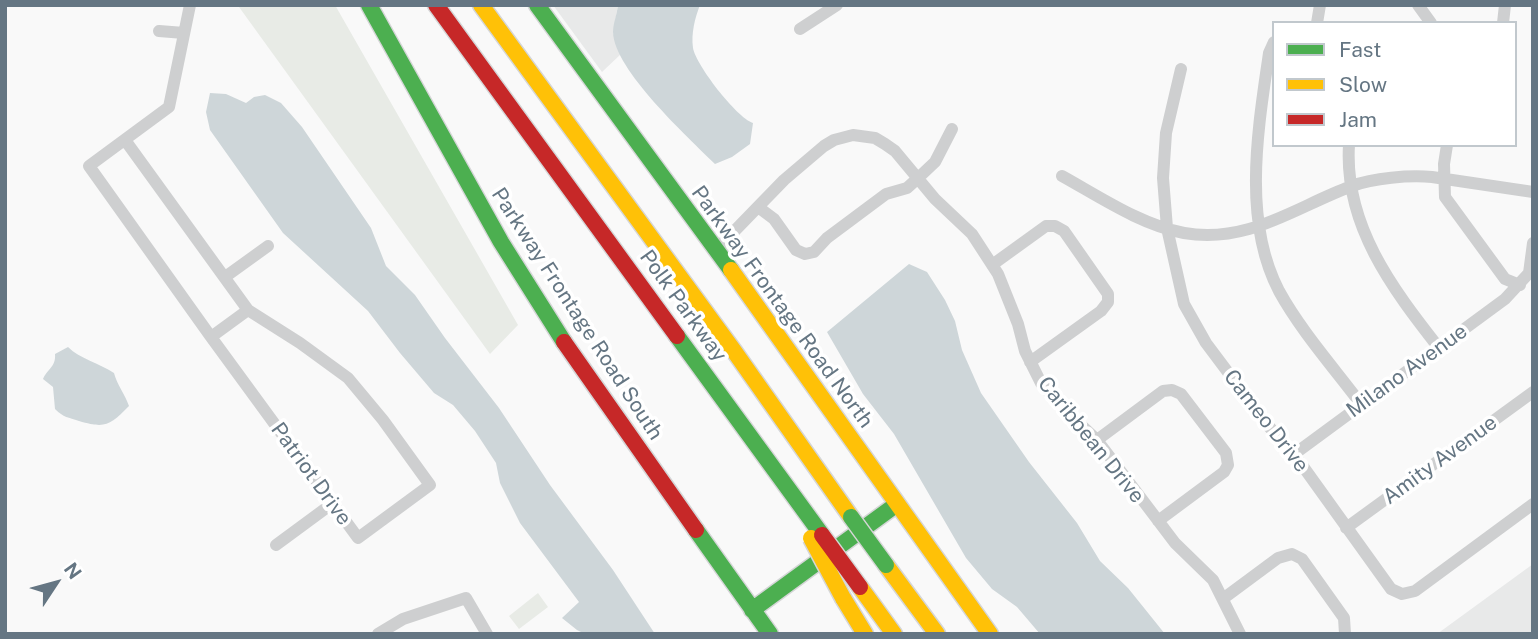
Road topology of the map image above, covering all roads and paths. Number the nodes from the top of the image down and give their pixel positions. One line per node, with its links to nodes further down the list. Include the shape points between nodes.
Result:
1 (190, 5): 12 (street, Patriot Drive)
2 (369, 5): 50 (main road, Parkway Frontage Road South, via 501,242 575,359)
3 (436, 5): 47 (main road, Polk Parkway, via 774,466)
4 (481, 5): 15 (main road, Polk Parkway)
5 (497, 5): 15 (main road)
6 (537, 5): 30 (main road, Parkway Frontage Road North)
7 (837, 5): 10 (street)
8 (1418, 5): 9 (street)
9 (1430, 21)
10 (800, 29)
11 (159, 31): 12 (street)
12 (184, 33): 17 (street, Patriot Drive, via 169,107)
13 (1272, 46): 26 (street, via 1255,168)
14 (1181, 69): 27 (street, Cameo Drive, via 1164,153)
15 (565, 121): 56 (main road, Polk Parkway, bridge)
16 (953, 129): 21 (street, via 935,162)
17 (125, 140): 32 (street, Patriot Drive); 35 (street, Patriot Drive, via 89,166)
18 (1349, 147): 23 (street)
19 (1447, 147): 22 (street)
20 (1062, 177): 27 (street)
21 (917, 179): 25 (street, Caribbean Drive, via 885,144 853,135 824,146); 25 (street, via 886,194 808,254 796,250 774,219); 31 (street, Caribbean Drive, via 972,234)
22 (1443, 180): 23 (street, via 1416,176); 24 (street); 33 (street, via 1449,205 1505,279)
23 (1353, 185): 26 (street); 36 (street, via 1353,201 1369,246)
24 (1533, 192)
25 (758, 207): 30 (street, Caribbean Drive)
26 (1261, 227): 27 (street, via 1209,235); 39 (street, via 1261,244 1281,293)
27 (1167, 228): 41 (street, Cameo Drive, via 1179,288 1192,321)
28 (1533, 243): 33 (street)
29 (268, 246): 32 (street)
30 (716, 250): 43 (main road, Parkway Frontage Road North)
31 (992, 265): 37 (street, Caribbean Drive); 37 (street, via 1046,226 1055,226 1064,231 1108,294 1101,311)
32 (225, 277): 34 (street, Patriot Drive)
33 (1526, 284): 36 (street, Milano Avenue)
34 (248, 310): 35 (street); 42 (street, Patriot Drive, via 348,378 430,485 358,538)
35 (211, 337): 42 (street, Patriot Drive)
36 (1439, 348): 39 (street, Milano Avenue)
37 (1030, 362): 40 (street, Caribbean Drive, via 1051,395)
38 (1533, 392): 46 (street, Amity Avenue)
39 (1361, 404): 41 (street, Milano Avenue)
40 (1097, 440): 45 (street, Caribbean Drive); 45 (street, via 1163,391 1172,390 1181,394 1226,453 1224,472)
41 (1293, 455): 46 (street, Cameo Drive)
42 (333, 503): 48 (street)
43 (897, 504): 50 (main road); 57 (main road, Parkway Frontage Road North)
44 (1533, 505): 46 (street, Cameo Drive, via 1408,594 1391,589)
45 (1158, 521): 49 (street, Caribbean Drive)
46 (1346, 528)
47 (817, 537): 54 (main road, bridge, via 842,598); 55 (main road, Polk Parkway, bridge)
48 (276, 545)
49 (1224, 598): 58 (street, Caribbean Drive); 59 (street, via 1278,558 1292,554 1302,559 1344,618)
50 (752, 610): 53 (main road, Parkway Frontage Road South)
51 (379, 634): 52 (street, via 403,619 466,598)
52 (487, 634)
53 (770, 634)
54 (865, 634)
55 (894, 634)
56 (937, 634)
57 (990, 634)
58 (1240, 634)
59 (1345, 634)

